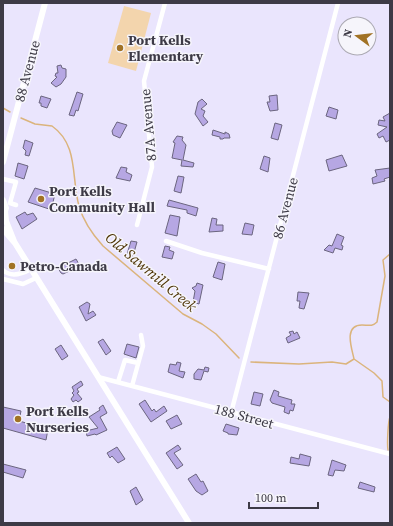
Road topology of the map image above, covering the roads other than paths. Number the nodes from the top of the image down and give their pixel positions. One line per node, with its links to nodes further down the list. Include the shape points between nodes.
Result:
1 (45, 3): 4 (main road, 88 Avenue)
2 (165, 3): 9 (street, 87A Avenue, via 144,81 152,167)
3 (338, 3): 14 (street, 86 Avenue)
4 (3, 162)
5 (3, 179): 7 (street, via 16,182 10,203)
6 (3, 200): 8 (main road, via 6,205)
7 (16, 205)
8 (4, 213): 12 (main road)
9 (137, 225)
10 (4, 232): 12 (main road)
11 (166, 241): 14 (street)
12 (15, 243): 13 (main road)
13 (31, 269): 15 (street, via 16,275); 16 (main road)
14 (269, 269): 23 (street, 86 Avenue)
15 (3, 270)
16 (36, 278): 17 (street, via 23,284); 20 (main road)
17 (3, 279)
18 (141, 335): 19 (street, via 143,346)
19 (138, 363): 21 (street, via 125,360); 22 (street)
20 (98, 377): 21 (street, 188 Street); 25 (main road)
21 (118, 382): 22 (street, 188 Street)
22 (132, 386): 23 (street, 188 Street)
23 (231, 413): 24 (street, 188 Street)
24 (390, 454)
25 (189, 523)

